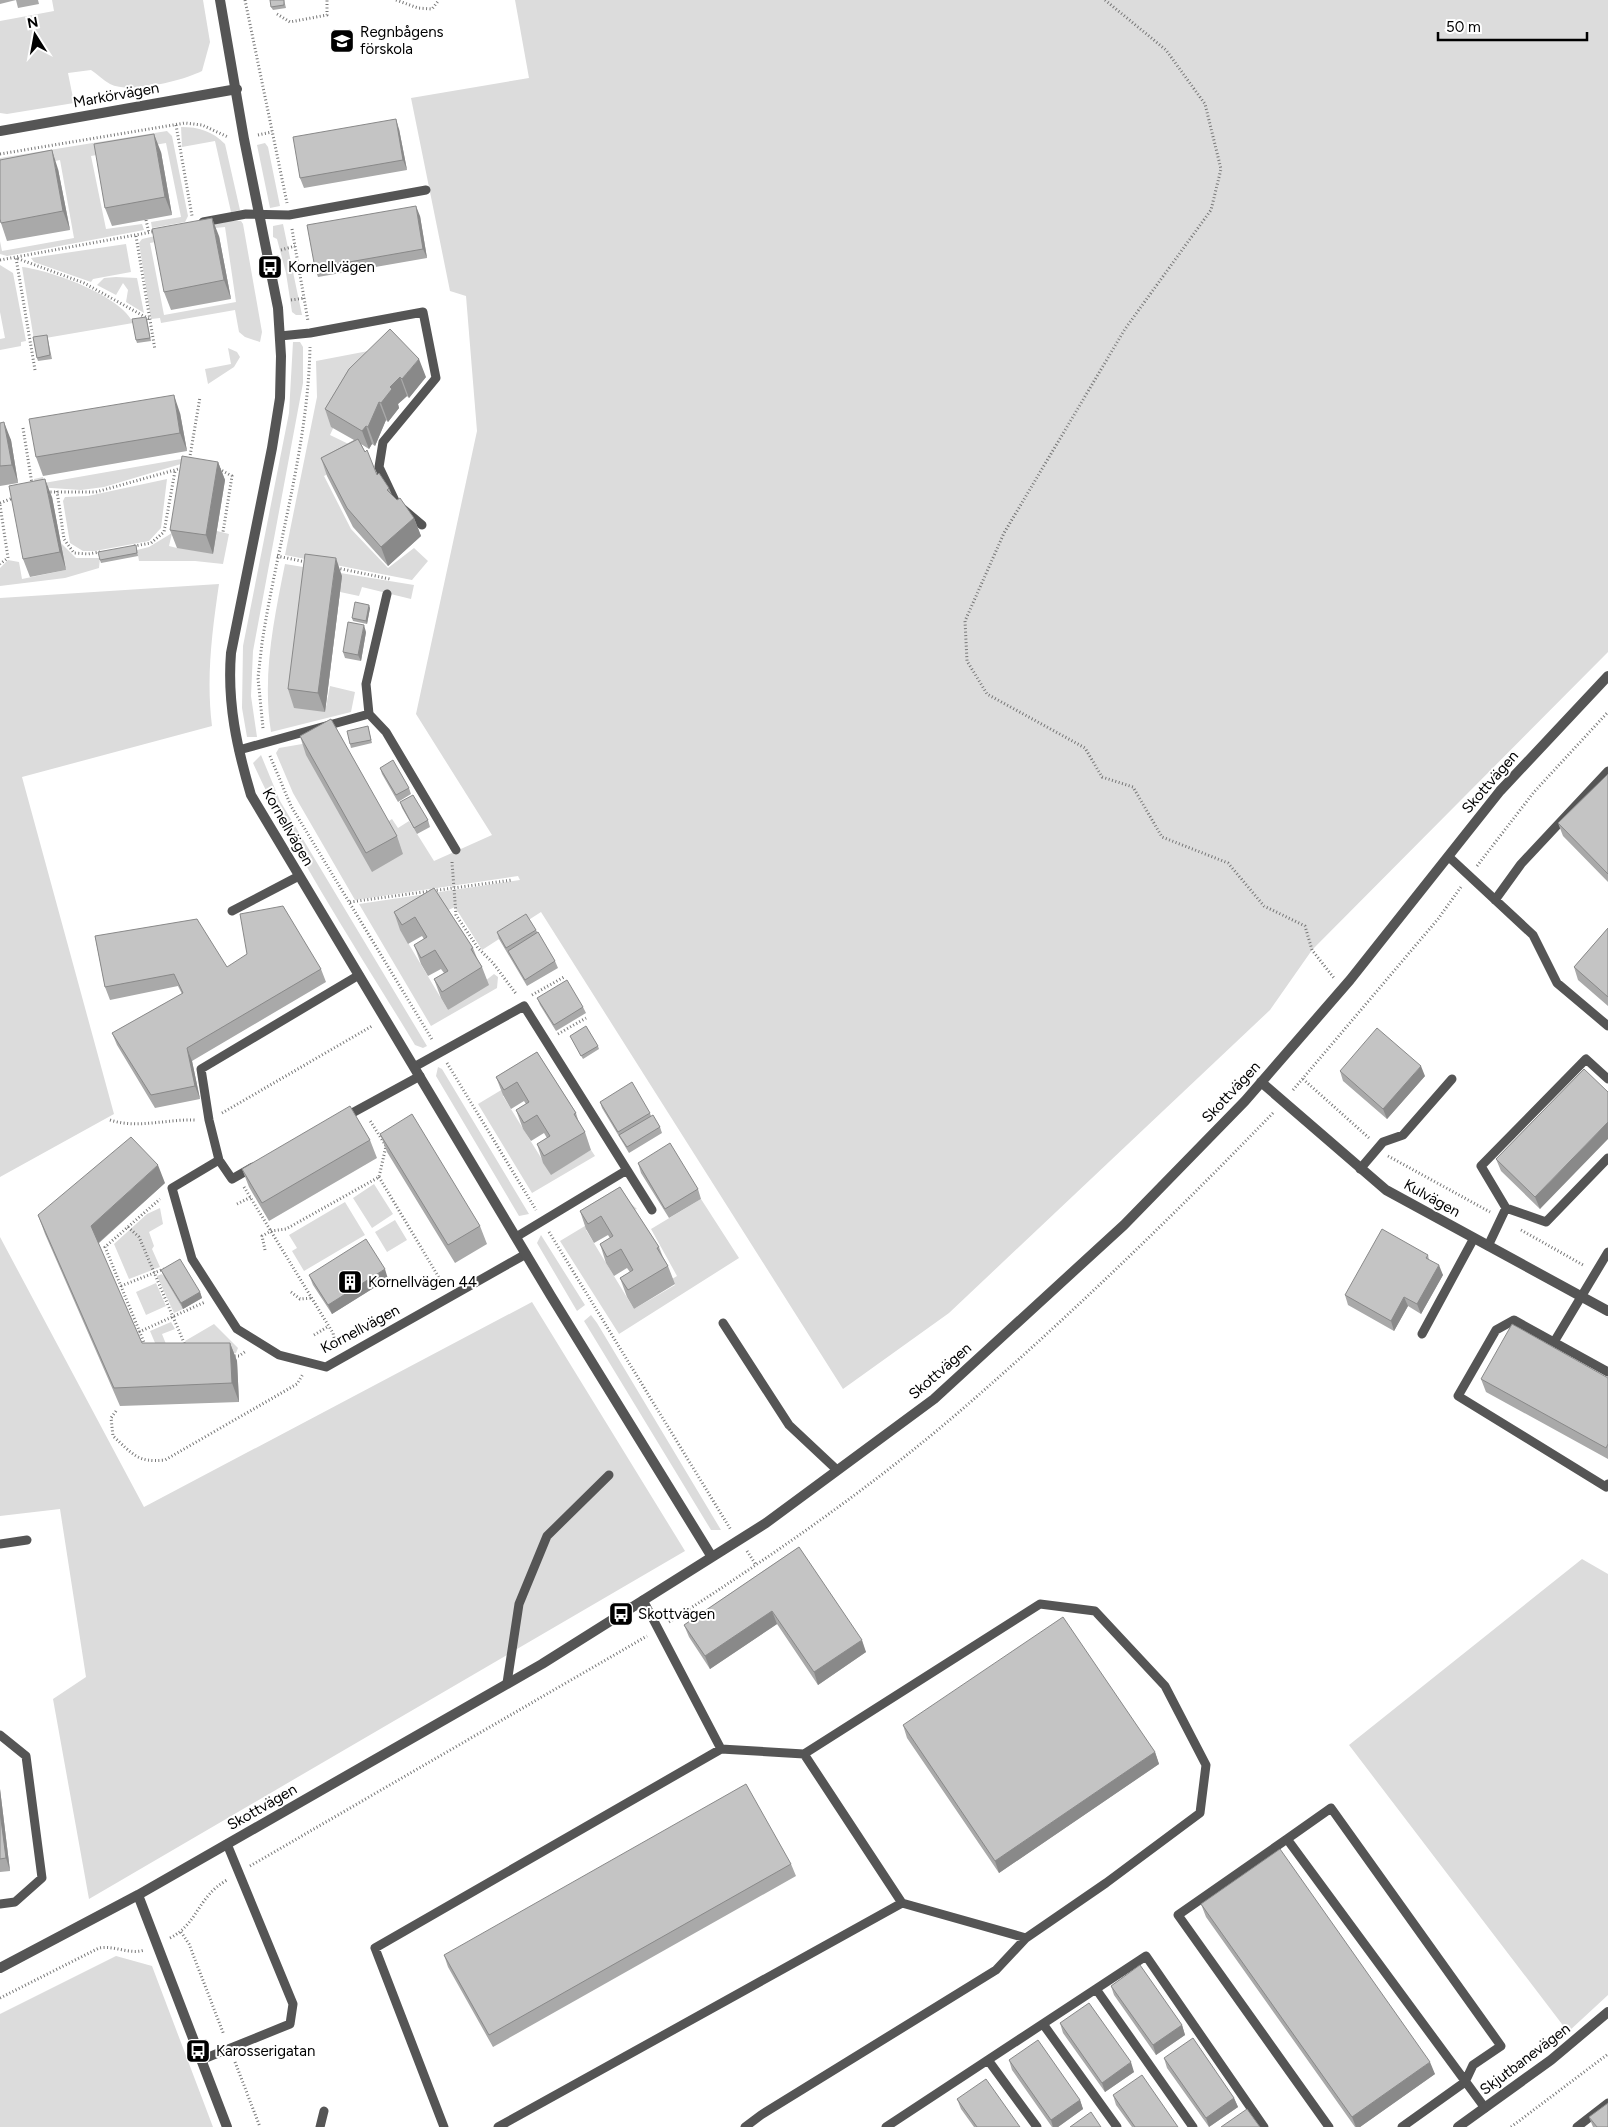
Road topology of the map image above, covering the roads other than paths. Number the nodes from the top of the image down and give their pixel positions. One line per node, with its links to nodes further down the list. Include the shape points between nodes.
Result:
1 (220, 0): 2 (street, Kornellvägen)
2 (237, 89): 3 (street, Markörvägen); 5 (street, Kornellvägen)
3 (0, 131)
4 (426, 190): 5 (lane, via 289,215)
5 (259, 216): 6 (lane, via 246,214); 7 (street, Kornellvägen, via 278,308)
6 (193, 224)
7 (280, 336): 8 (lane, via 423,312 436,378 383,442 379,467 396,503); 12 (street, Kornellvägen, via 278,415 231,653 232,716)
8 (422, 525)
9 (386, 594): 11 (lane, via 366,684)
10 (1608, 676): 15 (street, Skottvägen, via 1500,791)
11 (369, 714): 12 (lane); 14 (lane, via 386,732)
12 (239, 750): 16 (street, Kornellvägen, via 251,795)
13 (1608, 771): 17 (lane, via 1521,864)
14 (456, 850)
15 (1449, 857): 17 (lane); 25 (street, Skottvägen, via 1343,988)
16 (300, 876): 18 (lane); 19 (street, Kornellvägen)
17 (1495, 900): 20 (lane, via 1533,934 1556,982)
18 (232, 911)
19 (359, 975): 21 (street, Kornellvägen); 28 (lane, via 201,1069)
20 (1608, 1026)
21 (414, 1067): 22 (street, Kornellvägen); 31 (lane, via 524,1006)
22 (420, 1076): 26 (lane); 34 (street, Kornellvägen)
23 (1452, 1079): 30 (lane, via 1402,1135 1384,1142)
24 (1608, 1079): 32 (lane, via 1586,1059 1480,1166)
25 (1261, 1082): 30 (street, Kulvägen); 45 (street, Skottvägen, via 1124,1225 939,1394)
26 (335, 1122)
27 (1608, 1158): 32 (lane, via 1546,1222)
28 (219, 1160): 29 (lane, via 232,1179); 38 (lane, Kornellvägen, via 172,1188 192,1259 237,1329 278,1355 326,1367)
29 (264, 1162)
30 (1360, 1169): 35 (street, Kulvägen, via 1386,1190)
31 (627, 1170): 33 (lane); 34 (lane)
32 (1506, 1208): 36 (lane)
33 (652, 1210)
34 (516, 1237): 38 (street, Kornellvägen)
35 (1474, 1238): 36 (street, Kulvägen); 42 (lane)
36 (1488, 1246): 39 (street, Kulvägen)
37 (1608, 1252): 39 (lane)
38 (526, 1254): 50 (street, Kornellvägen)
39 (1580, 1296): 40 (street, Kulvägen); 43 (lane)
40 (1608, 1311)
41 (723, 1324): 45 (lane, via 789,1425)
42 (1422, 1334)
43 (1554, 1342): 44 (lane); 47 (lane, via 1514,1320 1496,1330 1458,1396 1606,1487)
44 (1608, 1372)
45 (837, 1470): 50 (street, Skottvägen, via 766,1523)
46 (609, 1475): 52 (lane, via 548,1536 519,1604)
47 (1608, 1484)
48 (27, 1540): 49 (lane)
49 (0, 1544)
50 (712, 1557): 51 (street, Skottvägen)
51 (643, 1600): 52 (street, Skottvägen); 54 (lane)
52 (507, 1684): 57 (street, Skottvägen)
53 (0, 1735): 60 (lane, via 26,1756 42,1878 15,1902)
54 (721, 1749): 55 (lane); 74 (lane, via 374,1948)
55 (804, 1754): 59 (lane); 61 (lane, via 1040,1604 1095,1611 1164,1686 1206,1765 1200,1813)
56 (1287, 1839): 68 (lane); 68 (lane, via 1331,1808 1501,2046 1473,2065); 82 (lane, via 1178,1915)
57 (227, 1844): 58 (street, Skottvägen); 66 (lane, via 294,2004 290,2024)
58 (138, 1895): 62 (street, Skottvägen); 66 (street)
59 (902, 1903): 61 (lane); 75 (lane)
60 (0, 1904)
61 (1026, 1938): 76 (lane, via 996,1970)
62 (0, 1968)
63 (1096, 1989): 65 (lane); 80 (lane); 81 (lane, via 1146,1956)
64 (1608, 2012): 70 (street, Skjutbanevägen, via 1551,2060)
65 (1043, 2024): 67 (lane); 79 (lane)
66 (201, 2060): 72 (street)
67 (988, 2060): 77 (lane); 78 (lane)
68 (1465, 2082): 70 (lane); 83 (lane)
69 (1608, 2103): 85 (lane)
70 (1484, 2108): 84 (street, Skjutbanevägen)
71 (324, 2112): 73 (lane)
72 (227, 2127)
73 (320, 2127)
74 (444, 2127)
75 (498, 2127)
76 (745, 2127)
77 (886, 2127)
78 (1037, 2127)
79 (1116, 2127)
80 (1193, 2127)
81 (1264, 2127)
82 (1329, 2127)
83 (1402, 2127)
84 (1458, 2127)
85 (1577, 2127)

